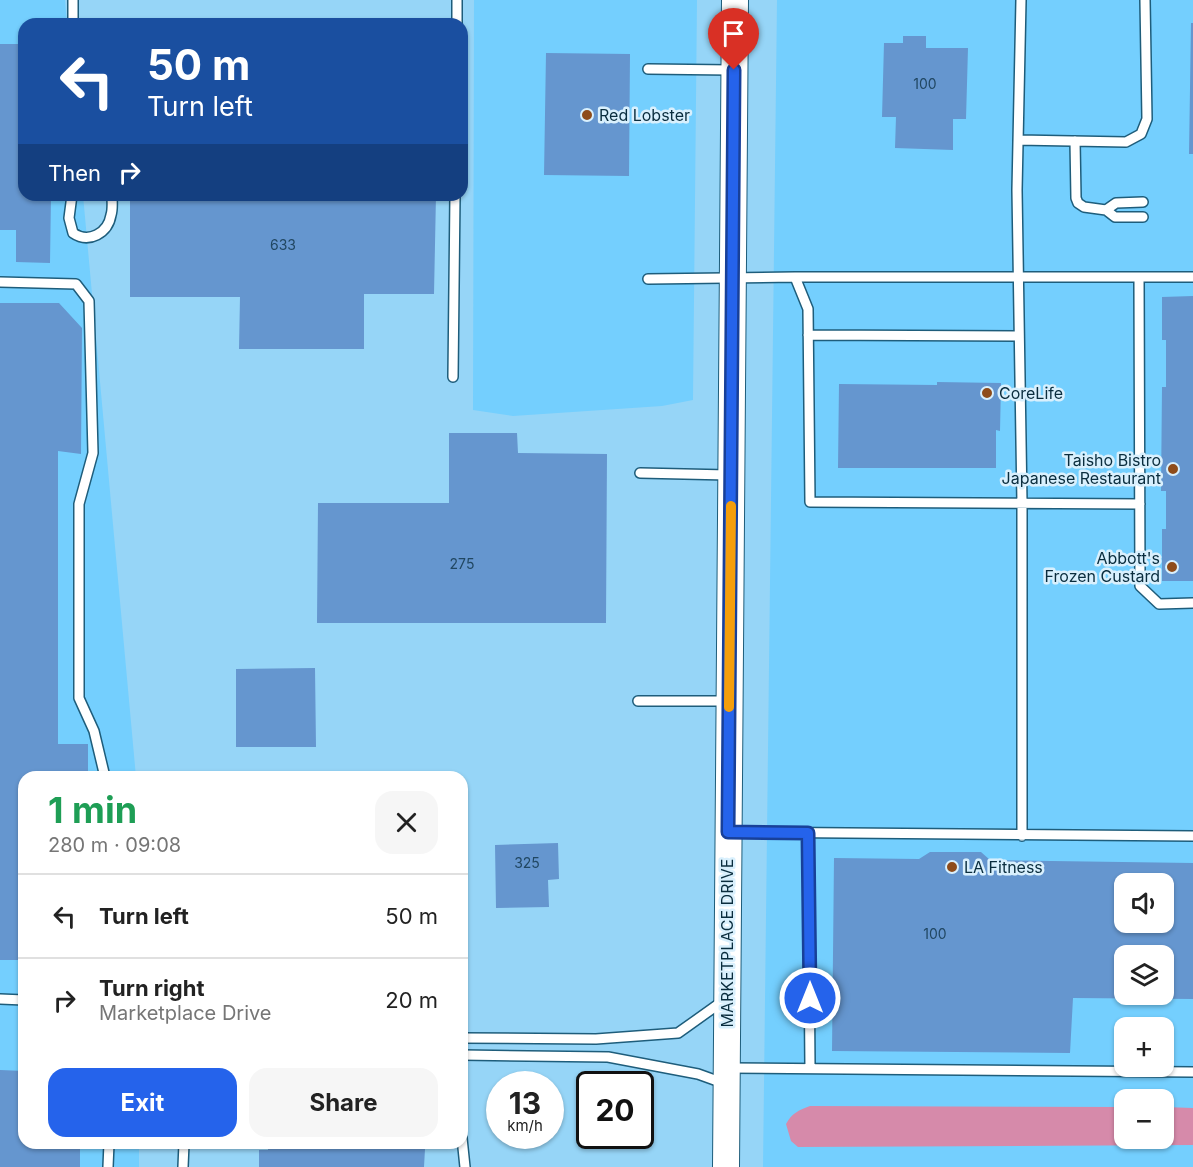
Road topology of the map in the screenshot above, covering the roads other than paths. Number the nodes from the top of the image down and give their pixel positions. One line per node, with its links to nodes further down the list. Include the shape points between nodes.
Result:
1 (73, 0): 6 (lane)
2 (457, 0): 7 (lane)
3 (735, 0): 9 (street, MARKETPLACE DRIVE)
4 (1021, 0): 10 (lane)
5 (1145, 0): 11 (lane, via 1147,119 1141,134 1126,142)
6 (73, 18)
7 (457, 18)
8 (648, 69): 9 (lane)
9 (734, 70): 22 (street, MARKETPLACE DRIVE)
10 (1018, 140): 11 (lane); 19 (lane)
11 (1075, 141): 16 (lane, via 1078,203)
12 (71, 201): 13 (lane, via 69,219 73,233 82,238 91,238 109,224)
13 (112, 201)
14 (455, 201): 27 (lane)
15 (1143, 202): 16 (lane, via 1116,203)
16 (1106, 210): 17 (lane, via 1115,216)
17 (1143, 217)
18 (795, 277): 19 (lane); 22 (lane); 25 (lane, via 808,309)
19 (1017, 277): 20 (lane); 26 (lane)
20 (1139, 277): 21 (lane); 31 (lane)
21 (1193, 277)
22 (732, 278): 23 (lane); 29 (street, MARKETPLACE DRIVE)
23 (648, 279)
24 (0, 282): 35 (lane, via 76,284 89,301 93,453 79,504 78,698 94,730)
25 (808, 335): 26 (lane); 30 (lane, via 810,502)
26 (1018, 336): 30 (lane)
27 (453, 376)
28 (640, 473): 29 (lane)
29 (731, 475): 34 (street, MARKETPLACE DRIVE)
30 (1022, 503): 31 (lane); 38 (lane)
31 (1140, 504): 32 (lane, via 1140,586 1159,604)
32 (1193, 603)
33 (638, 701): 34 (lane)
34 (729, 701): 36 (street, MARKETPLACE DRIVE)
35 (104, 771)
36 (728, 832): 37 (lane); 40 (street, MARKETPLACE DRIVE)
37 (808, 833): 38 (lane); 45 (lane)
38 (1022, 836): 39 (lane)
39 (1193, 836)
40 (727, 998): 43 (lane, via 678,1033 596,1039); 47 (street, MARKETPLACE DRIVE)
41 (0, 999): 42 (lane)
42 (18, 1000)
43 (468, 1038)
44 (468, 1055): 47 (lane, via 608,1057)
45 (810, 1068): 46 (lane); 47 (lane)
46 (1193, 1072)
47 (726, 1076): 54 (street, MARKETPLACE DRIVE)
48 (109, 1149): 51 (lane)
49 (184, 1149): 52 (lane)
50 (463, 1149): 53 (lane)
51 (108, 1167)
52 (183, 1167)
53 (465, 1167)
54 (726, 1167)

